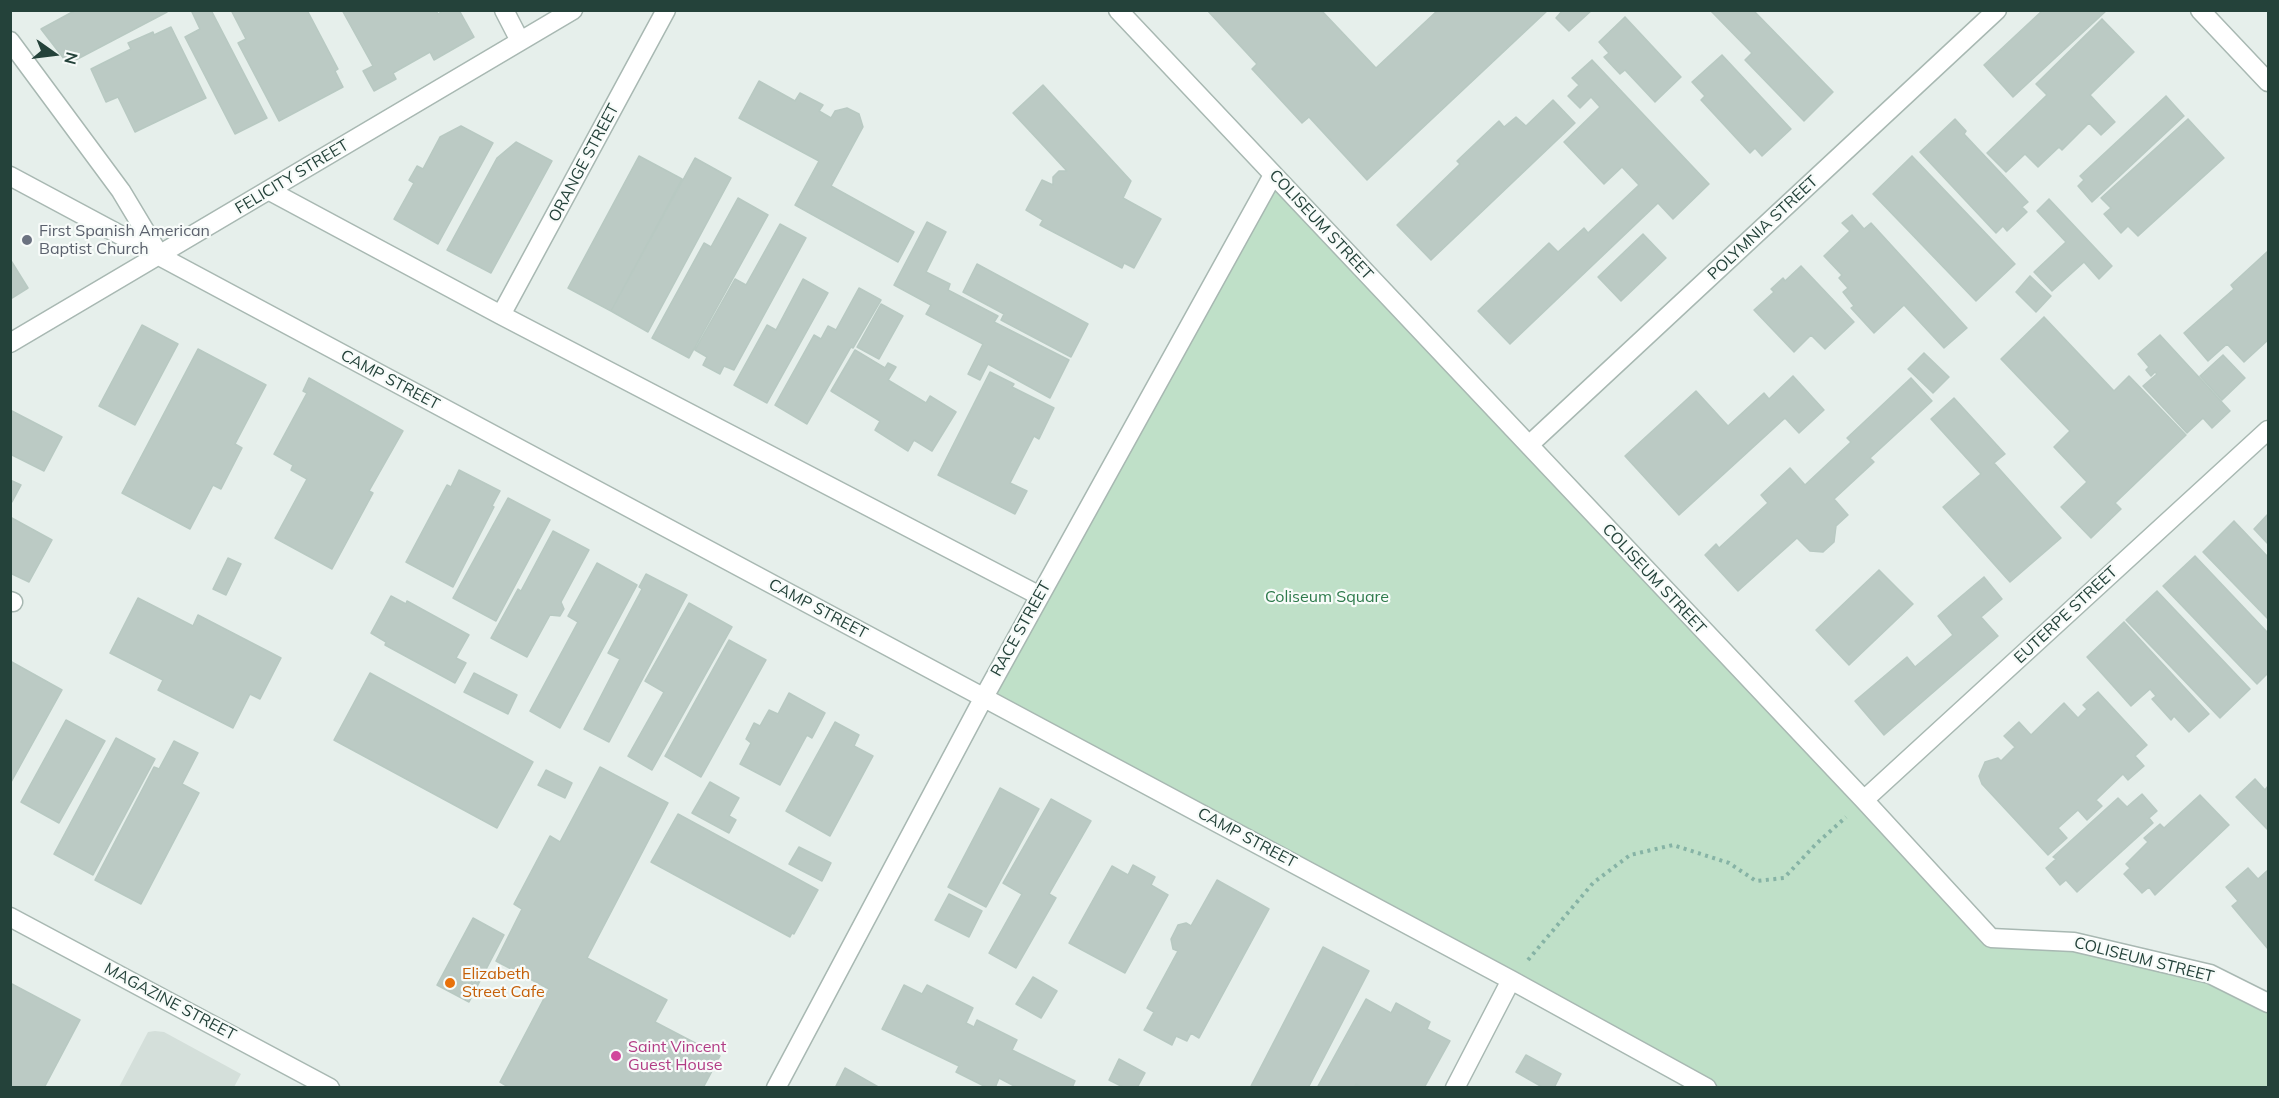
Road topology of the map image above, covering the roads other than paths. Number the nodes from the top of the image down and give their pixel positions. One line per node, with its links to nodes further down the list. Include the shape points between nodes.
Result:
1 (504, 10): 8 (street)
2 (573, 10): 8 (street, FELICITY STREET)
3 (666, 10): 14 (street, ORANGE STREET)
4 (1997, 10): 17 (street, POLYMNIA STREET)
5 (2200, 10): 9 (street)
6 (1126, 13): 10 (street, COLISEUM STREET)
7 (10, 41): 13 (street, via 121,191)
8 (520, 41): 12 (street, FELICITY STREET)
9 (2268, 82)
10 (1273, 175): 17 (street, COLISEUM STREET); 18 (street, RACE STREET)
11 (10, 177): 13 (street, CAMP STREET)
12 (270, 191): 13 (street, FELICITY STREET); 14 (street)
13 (160, 256): 15 (street, FELICITY STREET); 19 (street, CAMP STREET)
14 (501, 315): 18 (street)
15 (10, 343)
16 (2268, 430): 20 (street, EUTERPE STREET)
17 (1528, 445): 20 (street, COLISEUM STREET)
18 (1040, 596): 19 (street, RACE STREET)
19 (984, 697): 22 (street, CAMP STREET); 25 (street, RACE STREET)
20 (1864, 800): 23 (street, COLISEUM STREET, via 1991,938 2074,942 2154,960 2210,974)
21 (10, 917): 24 (street, MAGAZINE STREET)
22 (1511, 980): 26 (street); 27 (street, CAMP STREET)
23 (2268, 1003)
24 (330, 1088)
25 (776, 1088)
26 (1455, 1088)
27 (1707, 1088)

